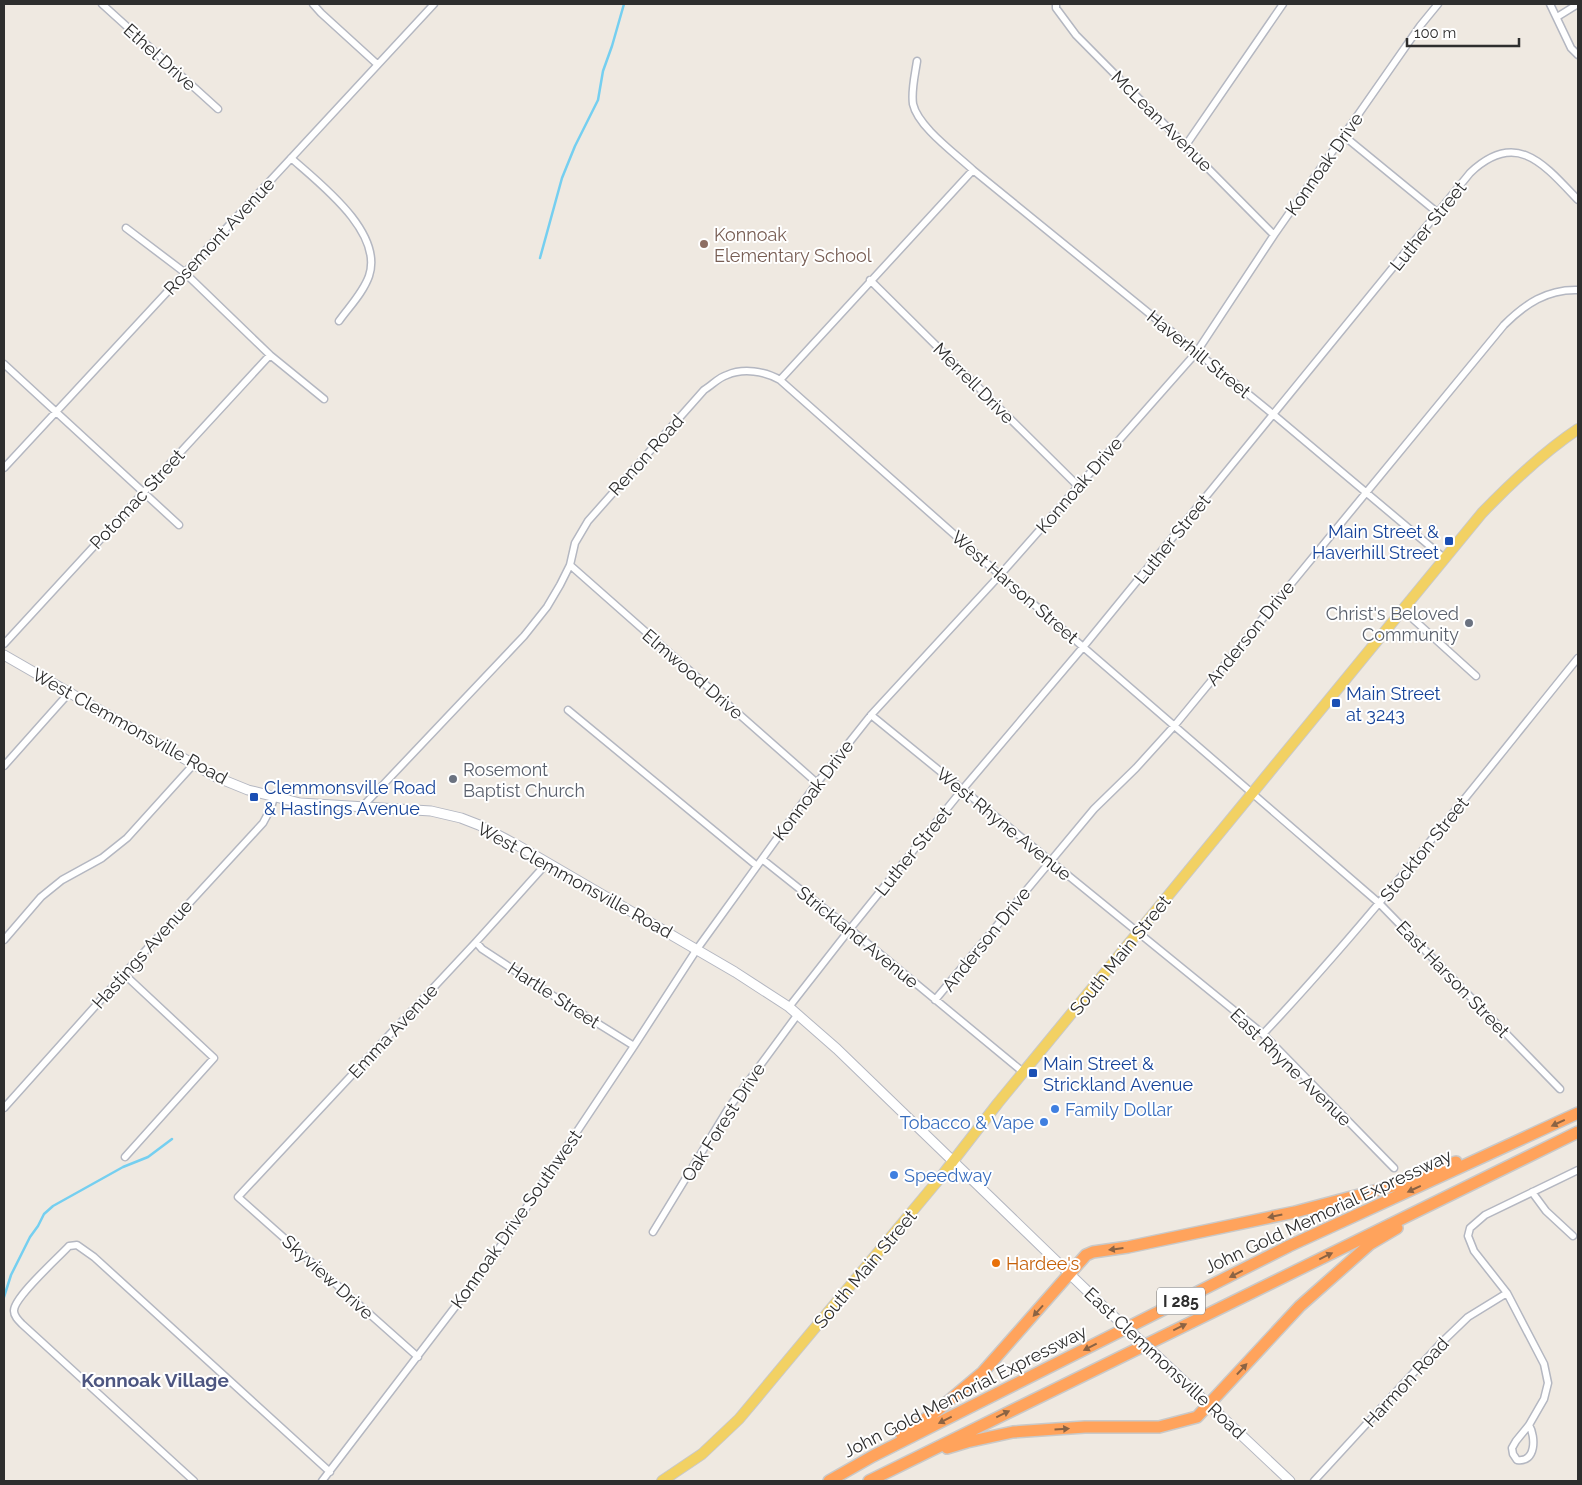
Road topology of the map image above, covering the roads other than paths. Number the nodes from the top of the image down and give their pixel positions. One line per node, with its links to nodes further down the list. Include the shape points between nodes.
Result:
1 (102, 4): 13 (street, Ethel Drive)
2 (313, 4): 12 (street)
3 (434, 4): 12 (street, Rosemont Avenue)
4 (1056, 4): 15 (street, McLean Avenue, via 1076,35)
5 (1282, 4): 15 (street)
6 (1438, 4): 14 (street, Konnoak Drive)
7 (1550, 4): 9 (street)
8 (1578, 4): 9 (street)
9 (1556, 18): 10 (street)
10 (1578, 55)
11 (917, 61): 17 (street, Haverhill Street, via 912,92 914,108 921,120)
12 (377, 64): 16 (street, Rosemont Avenue)
13 (218, 110)
14 (1344, 136): 19 (street); 21 (street, Konnoak Drive)
15 (1186, 145): 21 (street, McLean Avenue)
16 (291, 158): 22 (street, Rosemont Avenue); 25 (street, via 339,202 367,244 368,278)
17 (973, 170): 23 (street); 26 (street, Haverhill Street)
18 (1578, 200): 19 (street, Luther Street, via 1534,160 1505,152 1480,164)
19 (1438, 214): 32 (street, Luther Street)
20 (126, 228): 22 (street)
21 (1274, 235): 26 (street, Konnoak Drive)
22 (184, 272): 27 (street); 31 (street, Rosemont Avenue)
23 (870, 280): 29 (street); 35 (street, Merrell Drive)
24 (1578, 290): 37 (street, Anderson Drive, via 1561,290 1542,296 1518,310)
25 (339, 321)
26 (1196, 353): 32 (street, Haverhill Street); 35 (street, Konnoak Drive)
27 (270, 355): 30 (street); 36 (street, Potomac Street)
28 (4, 364): 31 (street)
29 (780, 380): 40 (street, Renon Road, via 750,371 726,375 704,390 588,521 574,543); 41 (street, West Harson Street)
30 (324, 399)
31 (55, 412): 34 (street, Rosemont Avenue); 36 (street)
32 (1274, 415): 37 (street, Haverhill Street); 44 (street, Luther Street)
33 (1578, 429): 39 (main road, South Main Street, via 1506,488)
34 (4, 468)
35 (1077, 485): 41 (street, Konnoak Drive)
36 (144, 492): 38 (street); 43 (street, Potomac Street)
37 (1366, 492): 39 (street, Haverhill Street); 51 (street, Anderson Drive)
38 (179, 525)
39 (1444, 558): 42 (main road, South Main Street)
40 (570, 565): 54 (street, Elmwood Drive); 58 (street, Renon Road, via 548,606 524,636)
41 (1000, 575): 44 (street, West Harson Street); 50 (street, Konnoak Drive)
42 (1402, 609): 47 (street); 56 (main road, South Main Street)
43 (4, 644)
44 (1084, 646): 51 (street, West Harson Street); 55 (street, Luther Street)
45 (4, 655): 48 (main road, West Clemmonsville Road)
46 (1578, 658): 63 (street, Stockton Street)
47 (1476, 676)
48 (69, 693): 52 (main road, West Clemmonsville Road); 53 (street)
49 (568, 710): 62 (street)
50 (871, 715): 54 (street, Konnoak Drive); 55 (street, West Rhyne Avenue)
51 (1175, 725): 56 (street, West Harson Street); 60 (street, Anderson Drive, via 1094,809)
52 (193, 765): 57 (main road, West Clemmonsville Road, via 232,784); 66 (street, via 127,838 41,897)
53 (4, 766)
54 (817, 783): 59 (street, Konnoak Drive)
55 (962, 790): 60 (street, West Rhyne Avenue); 64 (street, Luther Street)
56 (1251, 794): 63 (street, East Harson Street); 65 (main road, South Main Street)
57 (274, 797): 58 (main road, West Clemmonsville Road, via 300,803); 69 (street, Hastings Avenue, via 263,823)
58 (363, 806): 61 (main road, West Clemmonsville Road, via 431,811 461,818 501,836)
59 (762, 859): 62 (street, Konnoak Drive); 64 (street, Strickland Avenue)
60 (1050, 861): 65 (street, West Rhyne Avenue); 70 (street, Anderson Drive)
61 (547, 863): 67 (street, Emma Avenue); 68 (main road, West Clemmonsville Road)
62 (757, 866): 68 (street, Konnoak Drive)
63 (1379, 904): 73 (street, Stockton Street); 76 (street, East Harson Street)
64 (850, 929): 70 (street, Strickland Avenue); 71 (street, Luther Street)
65 (1138, 933): 73 (street, East Rhyne Avenue); 75 (main road, South Main Street)
66 (4, 940)
67 (476, 942): 74 (street, Hartle Street, via 482,949); 86 (street, Emma Avenue)
68 (697, 949): 71 (main road, West Clemmonsville Road); 74 (street, Konnoak Drive Southwest)
69 (124, 974): 77 (street, Hastings Avenue); 81 (street, via 214,1058)
70 (936, 1000): 75 (street, Strickland Avenue)
71 (789, 1007): 72 (main road, West Clemmonsville Road)
72 (798, 1014): 82 (main road, West Clemmonsville Road); 87 (street, Oak Forest Drive, via 728,1109)
73 (1263, 1034): 83 (street, East Rhyne Avenue)
74 (634, 1046): 91 (street, Konnoak Drive Southwest, via 494,1256)
75 (1023, 1072): 82 (main road, South Main Street)
76 (1560, 1089)
77 (4, 1108)
78 (1578, 1114): 79 (highway, John Gold Memorial Expressway / I 285, one-way to 79)
79 (1538, 1132): 89 (highway, one-way to 89, via 1393,1186 1295,1212 1128,1248 1093,1252 1086,1255); 94 (highway, John Gold Memorial Expressway / I 285, one-way to 94, via 1289,1246)
80 (1575, 1134): 92 (highway, one-way to 80, via 1300,1306 1370,1244 1464,1189); 95 (highway, John Gold Memorial Expressway / I 285, one-way to 80)
81 (125, 1157)
82 (953, 1162): 89 (main road, East Clemmonsville Road); 99 (main road, South Main Street, via 739,1419 707,1450)
83 (1394, 1168)
84 (1578, 1170): 85 (street)
85 (1532, 1192): 88 (street); 90 (street, via 1486,1215 1470,1228 1468,1236 1474,1251)
86 (238, 1197): 91 (street, Skyview Drive)
87 (653, 1232)
88 (1572, 1236)
89 (1070, 1274): 92 (main road, East Clemmonsville Road, bridge); 94 (highway, one-way to 94, via 983,1372 940,1409)
90 (1507, 1292): 93 (street, via 1544,1364 1548,1383 1544,1399); 103 (street, Harmon Road, via 1468,1317 1440,1344)
91 (418, 1357): 96 (street, Konnoak Drive Southwest)
92 (1209, 1404): 95 (highway, one-way to 92, via 1013,1432 1159,1426 1197,1417); 102 (main road, East Clemmonsville Road)
93 (1529, 1426): 93 (street, via 1512,1448 1517,1460 1530,1456 1532,1433)
94 (873, 1456): 100 (highway, John Gold Memorial Expressway / I 285)
95 (912, 1459): 101 (highway, John Gold Memorial Expressway / I 285)
96 (330, 1472): 97 (street, via 94,1257 77,1245 69,1246 23,1293 15,1304 15,1316); 98 (street, Konnoak Drive Southwest)
97 (194, 1481)
98 (322, 1481)
99 (662, 1481)
100 (829, 1481)
101 (869, 1481)
102 (1290, 1481)
103 (1314, 1481)

